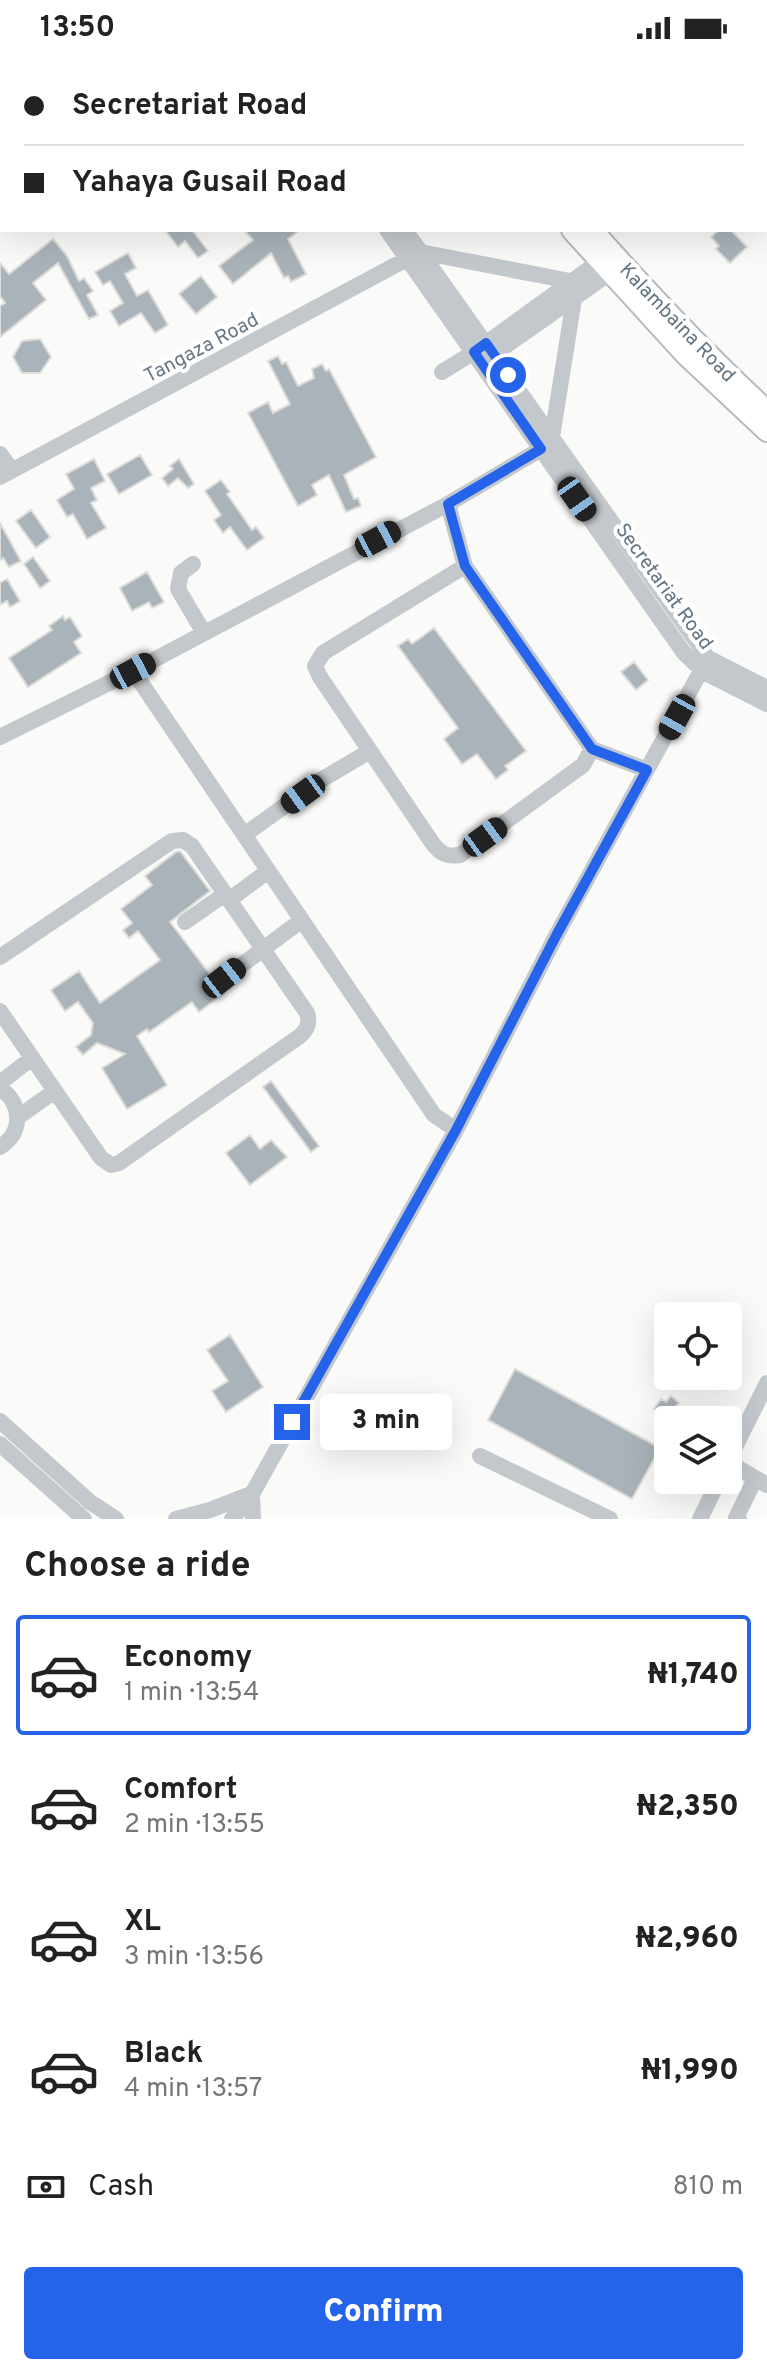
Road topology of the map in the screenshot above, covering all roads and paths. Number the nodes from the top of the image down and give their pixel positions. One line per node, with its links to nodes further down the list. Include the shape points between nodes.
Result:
1 (389, 232): 5 (street, Secretariat Road)
2 (406, 232): 5 (street, Secretariat Road)
3 (574, 232): 6 (main road)
4 (594, 232): 11 (main road, Kalambaina Road)
5 (414, 255): 7 (street); 9 (street, Secretariat Road); 15 (street, Tangaza Road)
6 (605, 267): 7 (street); 8 (street); 12 (main road, via 686,355)
7 (570, 281): 9 (street)
8 (574, 299): 9 (street); 13 (street)
9 (484, 352): 10 (street); 13 (street, Secretariat Road)
10 (442, 372)
11 (767, 411)
12 (767, 431)
13 (546, 443): 16 (street); 20 (street, Secretariat Road)
14 (0, 454): 15 (street)
15 (6, 474)
16 (448, 504): 18 (street); 19 (street)
17 (193, 564): 19 (street, via 181,573 178,589)
18 (465, 566): 25 (street); 26 (street, via 318,659 320,677)
19 (204, 633): 21 (street)
20 (705, 665): 22 (street, Secretariat Road); 23 (street, Secretariat Road); 27 (street)
21 (133, 671): 24 (street); 28 (street)
22 (767, 688)
23 (767, 704)
24 (0, 737)
25 (592, 749): 26 (street, via 583,765 460,855 449,857 433,844); 27 (street)
26 (370, 751): 28 (street)
27 (647, 770): 41 (street)
28 (244, 835): 29 (street)
29 (268, 871): 30 (street); 31 (street)
30 (227, 897): 32 (street); 33 (street); 34 (street, via 192,846 176,839)
31 (302, 920): 33 (street); 41 (street, via 434,1115)
32 (185, 922)
33 (262, 948): 35 (street); 39 (street, via 307,1013 306,1029 122,1161 104,1161)
34 (0, 957)
35 (224, 978)
36 (0, 1011): 37 (street)
37 (32, 1058): 38 (street); 39 (street)
38 (0, 1085): 40 (street)
39 (55, 1091): 40 (street)
40 (18, 1117): 42 (street, via 11,1138)
41 (456, 1130): 50 (street)
42 (0, 1147)
43 (767, 1383): 45 (street)
44 (0, 1421): 53 (street)
45 (742, 1434)
46 (0, 1444): 52 (street)
47 (480, 1456): 58 (street)
48 (742, 1470): 49 (street)
49 (761, 1482): 60 (street)
50 (252, 1494): 54 (street); 55 (street); 56 (street); 57 (street)
51 (712, 1494): 59 (street)
52 (84, 1519)
53 (116, 1519)
54 (176, 1519)
55 (232, 1519)
56 (244, 1519)
57 (253, 1519)
58 (610, 1519)
59 (700, 1519)
60 (739, 1519)

